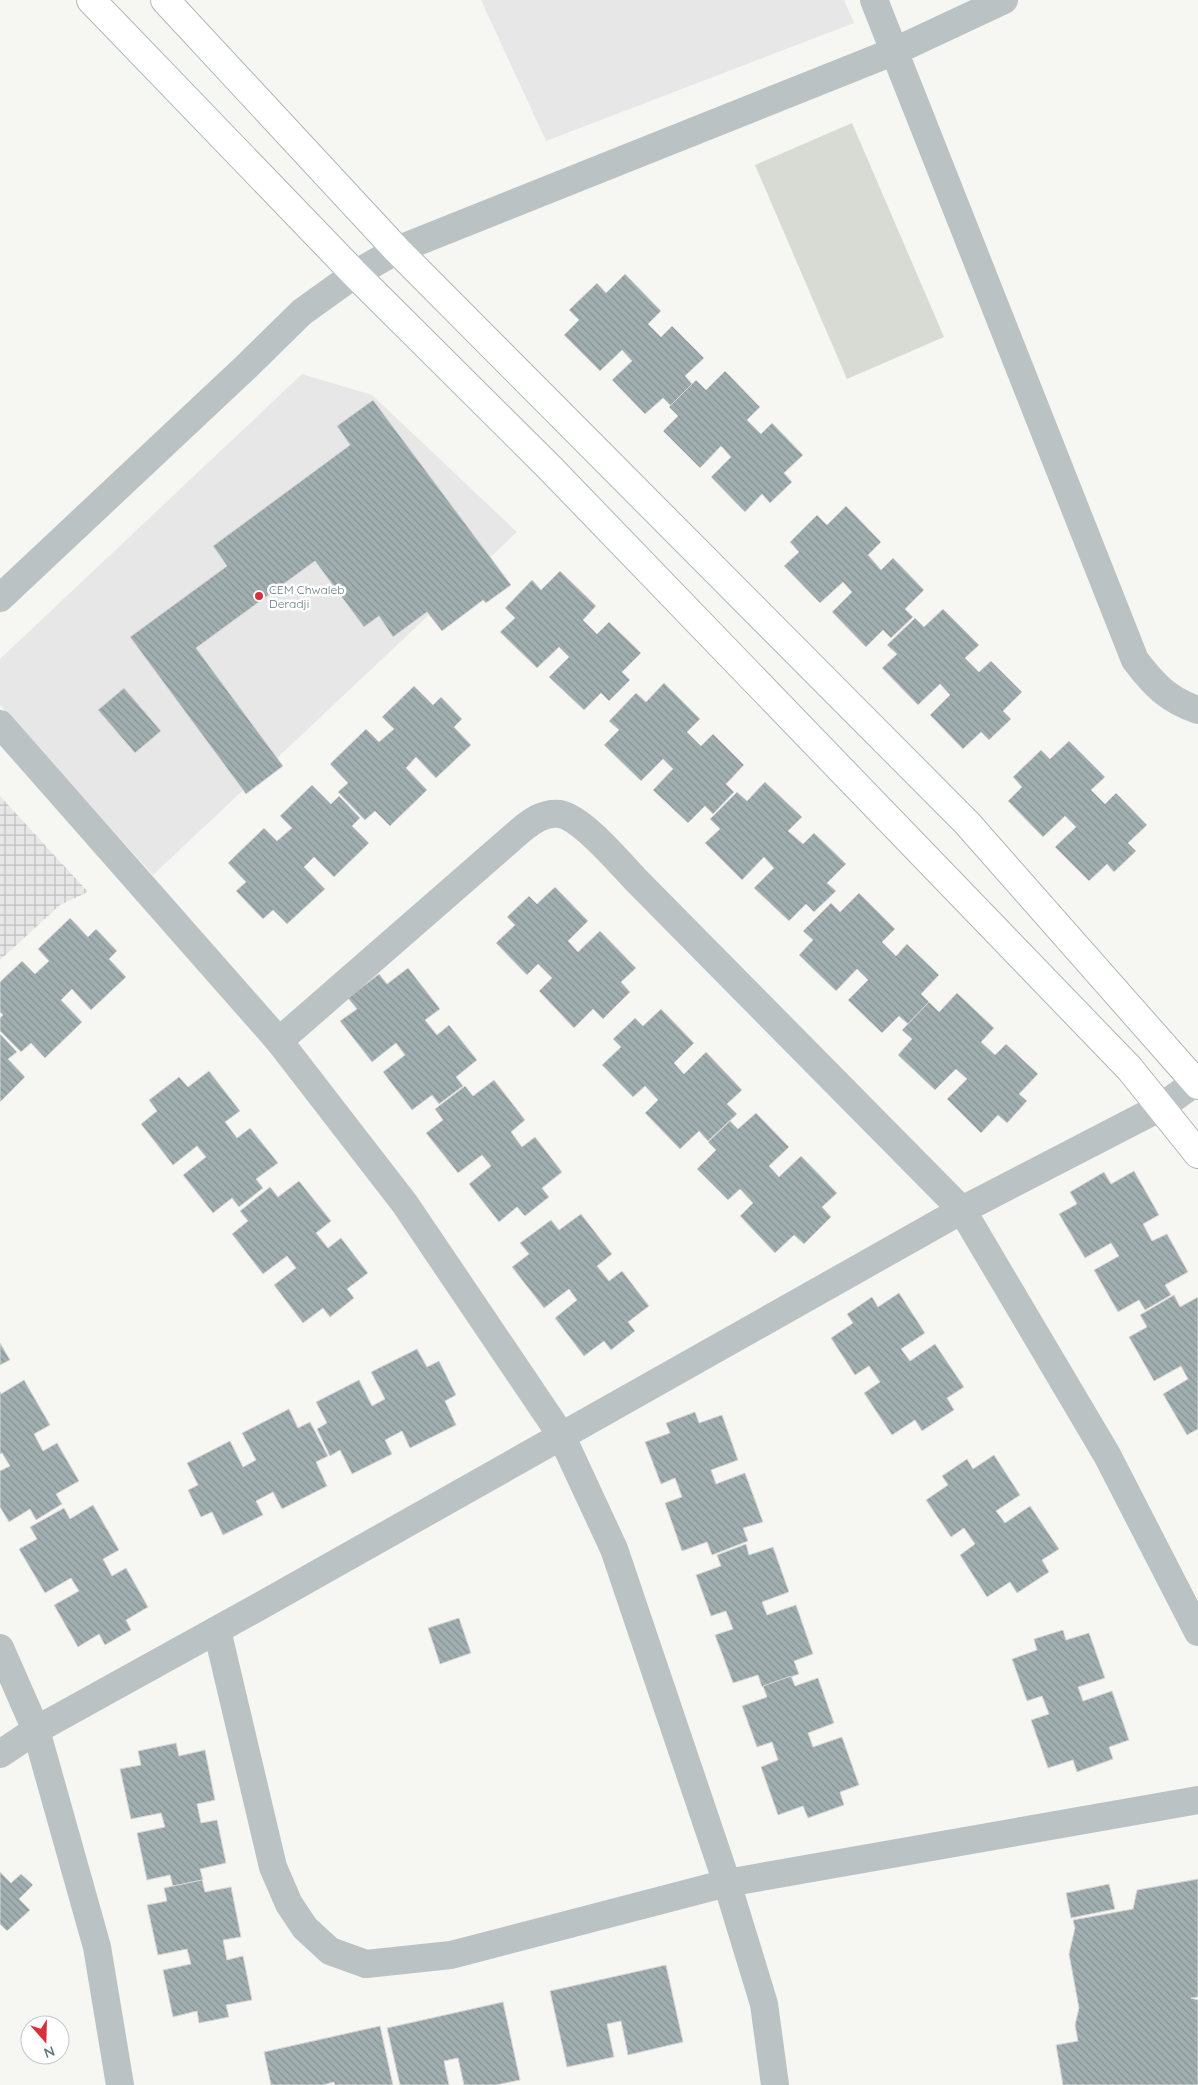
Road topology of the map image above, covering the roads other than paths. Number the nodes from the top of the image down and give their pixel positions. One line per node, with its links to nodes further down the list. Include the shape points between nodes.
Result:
1 (91, 0): 7 (main road)
2 (165, 0): 6 (main road)
3 (874, 0): 5 (street)
4 (1004, 0): 5 (street)
5 (895, 51): 6 (street); 9 (street, via 1135,660 1153,684 1179,704)
6 (397, 250): 7 (street); 12 (main road, via 967,823)
7 (355, 274): 8 (street, via 302,312); 13 (main road, via 564,482 1130,1069)
8 (0, 598)
9 (1198, 710)
10 (0, 724): 11 (street)
11 (279, 1041): 15 (street, via 520,830 538,817 560,814 604,845); 16 (street, via 405,1204)
12 (1197, 1081): 13 (street)
13 (1161, 1107): 14 (main road); 15 (street)
14 (1198, 1154)
15 (962, 1210): 16 (street); 18 (street, via 1107,1455)
16 (561, 1435): 17 (street); 23 (street, via 614,1549)
17 (217, 1630): 20 (street); 23 (street, via 273,1866 289,1904 304,1928 330,1951 366,1964 451,1955)
18 (1198, 1632)
19 (0, 1648): 20 (street)
20 (36, 1730): 21 (street); 24 (street, via 97,1947)
21 (0, 1754)
22 (1198, 1800): 23 (street)
23 (728, 1883): 25 (street, via 764,2004)
24 (120, 2085)
25 (775, 2085)

